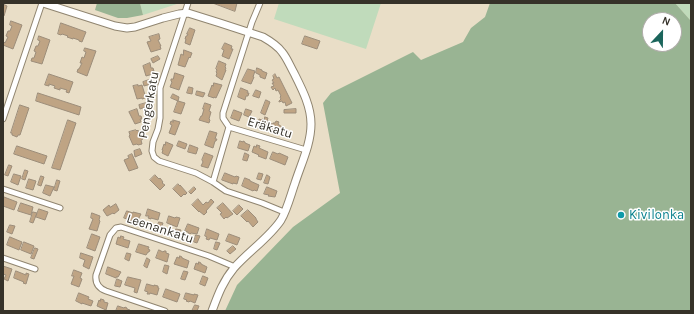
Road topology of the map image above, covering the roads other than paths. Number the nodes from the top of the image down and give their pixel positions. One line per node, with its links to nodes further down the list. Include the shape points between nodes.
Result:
1 (42, 3): 4 (street, via 127,28); 6 (street)
2 (188, 3): 4 (street, Pengerkatu)
3 (260, 3): 5 (street)
4 (184, 14): 5 (street); 9 (street, Pengerkatu, via 161,83 160,118 153,142 153,153 159,161 192,171)
5 (248, 32): 7 (street, via 223,113); 8 (street, via 263,37 282,52 302,90 310,112 311,124)
6 (3, 119)
7 (229, 127): 8 (street, Eräkatu); 9 (street)
8 (306, 150): 12 (street)
9 (213, 182): 12 (street, Pengerkatu, via 226,192)
10 (3, 189): 11 (street)
11 (60, 208)
12 (284, 212): 14 (street, via 273,230)
13 (3, 258): 15 (street)
14 (235, 267): 16 (street, Leenankatu, via 121,227 116,228 110,235 96,275 96,284 106,291); 17 (street, via 221,287)
15 (35, 269)
16 (165, 311)
17 (212, 311)

